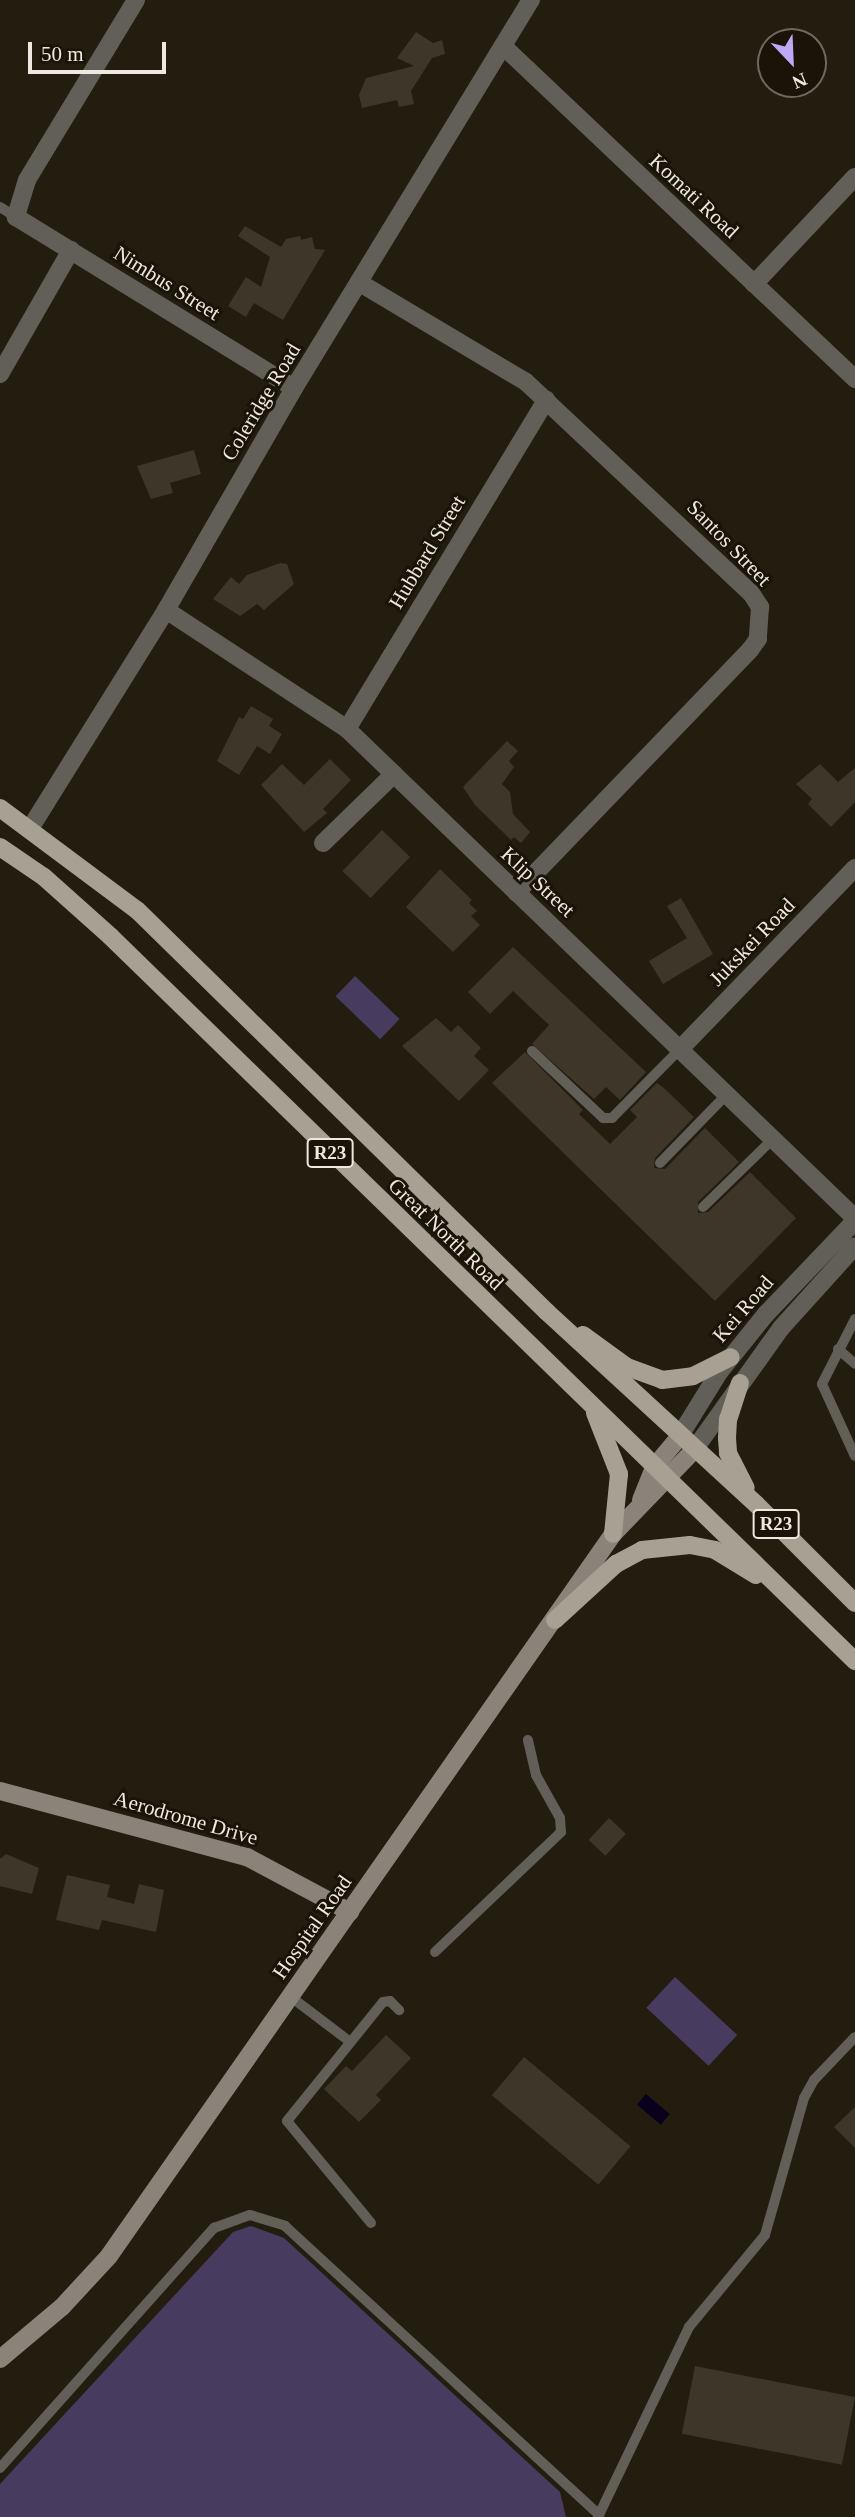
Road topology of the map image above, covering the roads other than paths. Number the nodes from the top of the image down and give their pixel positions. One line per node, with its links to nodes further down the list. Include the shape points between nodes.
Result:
1 (136, 0): 6 (street, via 27,180)
2 (531, 0): 3 (street, Coleridge Road)
3 (503, 46): 8 (street, Coleridge Road); 9 (street, Komati Road)
4 (855, 177): 9 (street)
5 (0, 207): 6 (lane)
6 (16, 217): 7 (street, Nimbus Street)
7 (71, 250): 10 (street); 12 (street, Nimbus Street)
8 (360, 282): 12 (street, Coleridge Road); 13 (street, Santos Street, via 496,362)
9 (754, 284): 11 (street, Komati Road)
10 (0, 374)
11 (855, 379)
12 (294, 388): 14 (street, Coleridge Road)
13 (546, 400): 15 (street, Hubbard Street); 22 (street, Santos Street, via 751,593 762,624 750,650)
14 (166, 610): 15 (street, Klip Street); 18 (street, Coleridge Road)
15 (347, 729): 16 (street, Klip Street)
16 (394, 774): 19 (street); 22 (street, Klip Street)
17 (0, 808): 18 (main road, Great North Road / R23)
18 (31, 827): 31 (main road, Great North Road / R23, via 137,911)
19 (323, 843)
20 (0, 847): 37 (main road, Great North Road / R23, via 73,901)
21 (855, 868): 23 (street, Jukskei Road)
22 (516, 893): 23 (street, Klip Street)
23 (682, 1047): 24 (lane, via 612,1118 603,1118); 25 (street, Klip Street)
24 (531, 1051)
25 (729, 1093): 26 (street, Klip Street); 27 (lane)
26 (774, 1137): 28 (lane); 29 (street, Klip Street)
27 (660, 1163)
28 (702, 1207)
29 (855, 1219): 34 (street, Kei Road)
30 (855, 1246): 36 (street, Kei Road)
31 (547, 1312): 34 (main road, via 648,1377 675,1380 693,1376); 38 (main road, Great North Road / R23)
32 (855, 1319): 33 (lane)
33 (838, 1349): 35 (lane); 40 (lane, via 822,1384)
34 (731, 1357): 38 (street, Kei Road)
35 (855, 1364)
36 (740, 1383): 39 (street, Kei Road); 44 (main road, via 728,1419 728,1453)
37 (591, 1405): 41 (main road, Great North Road / R23); 45 (main road, via 619,1474)
38 (679, 1437): 39 (main road, Great North Road / R23); 41 (street, Hospital Road)
39 (694, 1450): 42 (street, Hospital Road); 44 (main road, Great North Road / R23)
40 (854, 1451)
41 (655, 1466): 42 (main road, Great North Road / R23); 43 (street, Hospital Road)
42 (669, 1478): 43 (street, Hospital Road); 46 (main road, Great North Road / R23)
43 (640, 1503): 45 (street, Hospital Road)
44 (756, 1504): 47 (main road, Great North Road / R23)
45 (613, 1534): 48 (street, Hospital Road)
46 (779, 1589): 48 (main road, via 715,1550 667,1545 616,1564); 49 (main road, Great North Road / R23)
47 (855, 1603)
48 (555, 1620): 52 (street, Hospital Road)
49 (855, 1661)
50 (528, 1740): 53 (lane, via 536,1775 560,1818 561,1832)
51 (0, 1791): 52 (street, Aerodrome Drive, via 247,1857)
52 (350, 1912): 54 (street, Hospital Road)
53 (435, 1952)
54 (291, 1997): 57 (lane); 59 (street, Hospital Road, via 109,2256 62,2307)
55 (399, 2010): 57 (lane, via 390,2001 383,2003)
56 (855, 2037): 61 (lane, via 814,2080 804,2098 765,2235 689,2327)
57 (349, 2041): 58 (lane, via 287,2121)
58 (371, 2223)
59 (0, 2359)
60 (0, 2468): 61 (lane, via 214,2228 250,2215 285,2226)
61 (598, 2516)

